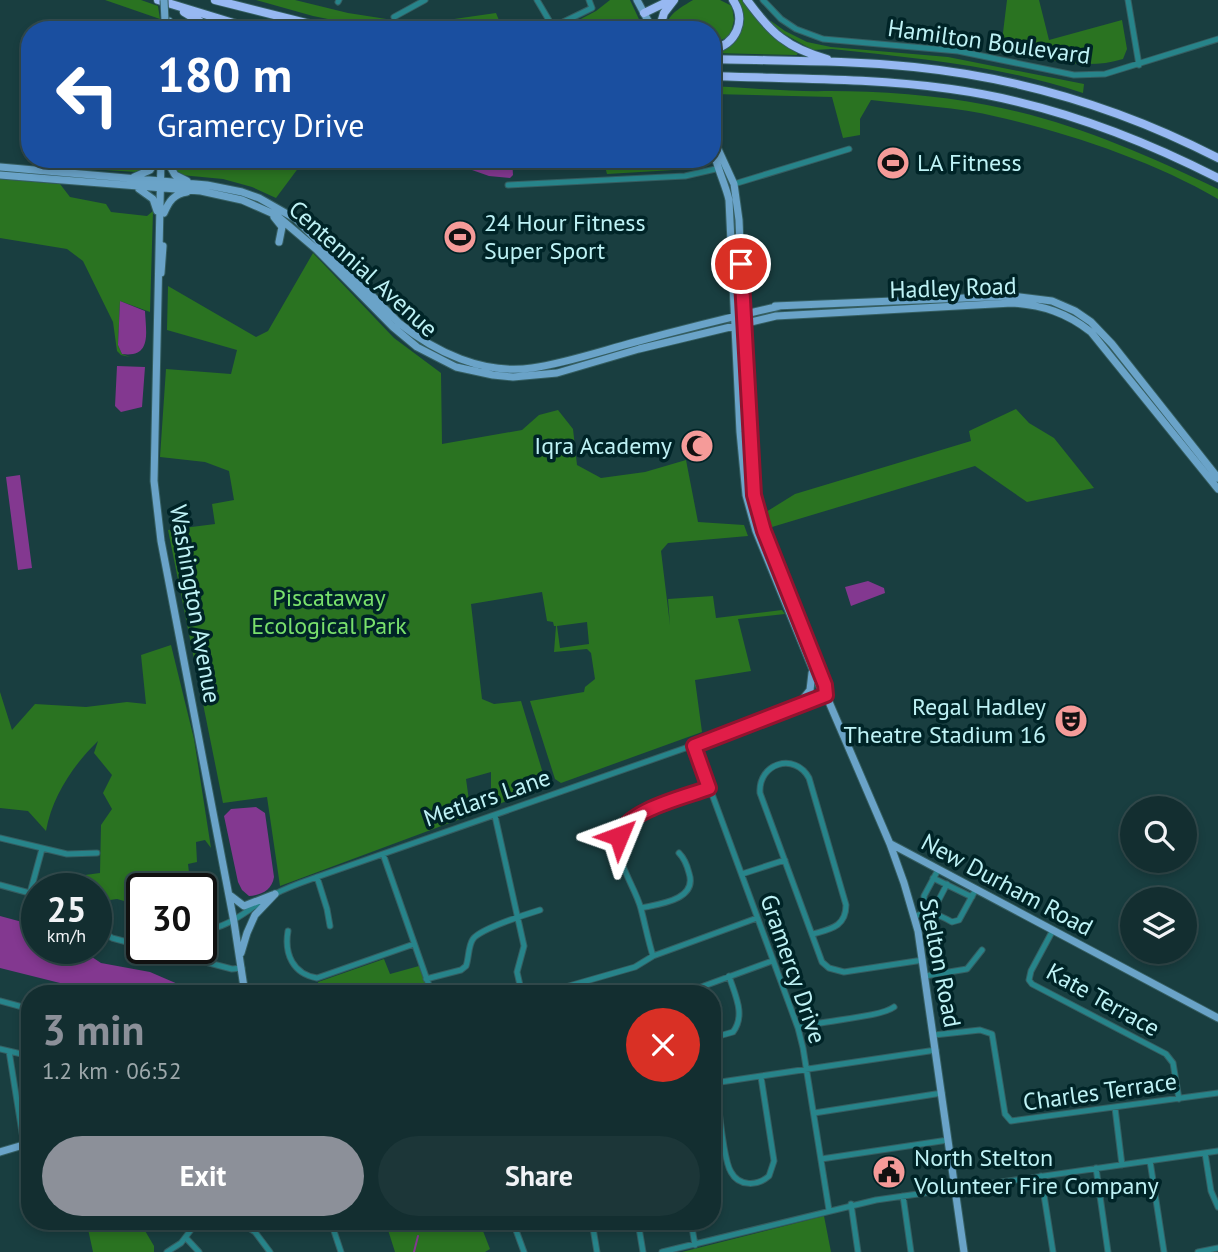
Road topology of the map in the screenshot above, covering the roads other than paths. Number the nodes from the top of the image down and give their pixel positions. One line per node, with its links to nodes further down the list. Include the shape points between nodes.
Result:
1 (158, 0): 11 (highway)
2 (215, 0): 18 (highway)
3 (425, 0): 14 (street)
4 (537, 0): 19 (street)
5 (658, 0): 13 (highway)
6 (673, 0): 13 (highway); 21 (highway)
7 (733, 0): 23 (highway, via 739,14 737,30)
8 (747, 0): 25 (highway, via 788,44)
9 (763, 0): 26 (street, Hamilton Boulevard, via 796,29 823,39 958,51 1074,75 1105,74)
10 (1128, 0): 26 (street)
11 (169, 2): 15 (main road, bridge); 16 (highway); 17 (highway)
12 (591, 2): 20 (street, via 592,8)
13 (641, 7)
14 (394, 17)
15 (167, 21)
16 (200, 21)
17 (228, 21)
18 (298, 21)
19 (549, 21)
20 (567, 21)
21 (662, 21)
22 (1218, 39): 26 (street, Hamilton Boulevard)
23 (721, 46)
24 (721, 59): 25 (highway)
25 (840, 62): 30 (highway, via 956,72 1032,88 1128,118)
26 (1139, 65)
27 (721, 78): 37 (highway, via 899,83 986,95 1095,124)
28 (849, 149): 39 (street)
29 (721, 154): 39 (main road, Stelton Road)
30 (1218, 158)
31 (0, 167): 38 (main road, Centennial Avenue)
32 (152, 168): 38 (main road)
33 (163, 168): 40 (main road, Washington Avenue)
34 (170, 168): 42 (main road)
35 (720, 168): 41 (street, via 685,176); 49 (main road, Stelton Road, via 729,200)
36 (0, 175): 38 (main road, Centennial Avenue)
37 (1218, 178)
38 (127, 182): 40 (main road, Centennial Avenue); 44 (main road, via 147,194)
39 (734, 184): 46 (main road, Stelton Road)
40 (163, 185): 42 (main road, Centennial Avenue); 44 (main road, Washington Avenue)
41 (508, 185)
42 (194, 187): 43 (main road, Centennial Avenue); 44 (main road, via 168,202); 49 (main road, Centennial Avenue, via 242,192 296,219 399,323 432,347 466,361 530,368)
43 (254, 204): 45 (main road, via 282,226); 49 (main road, Centennial Avenue, via 291,225 417,347 471,371 513,377 557,373)
44 (162, 215): 76 (main road, Washington Avenue, via 154,481 161,541)
45 (279, 242)
46 (743, 298): 47 (main road, Hadley Road, via 754,307); 48 (main road, Stelton Road)
47 (780, 306): 48 (main road, Hadley Road); 50 (main road, Hadley Road, via 1034,297 1052,301 1091,322)
48 (744, 318): 49 (main road, Hadley Road); 50 (main road, Hadley Road, via 1035,305 1072,318); 54 (main road, Stelton Road, via 754,495)
49 (735, 320): 53 (main road, Stelton Road, via 746,495)
50 (1109, 346): 51 (main road, Hadley Road); 52 (main road, Hadley Road)
51 (1218, 478)
52 (1218, 489)
53 (811, 669): 54 (main road, Stelton Road); 55 (main road, via 810,690)
54 (826, 695): 55 (street, Metlars Lane); 60 (main road, Stelton Road)
55 (799, 704): 56 (street, Metlars Lane)
56 (694, 746): 57 (street, Gramercy Drive); 58 (street, Metlars Lane)
57 (709, 788): 70 (street, Gramercy Drive); 80 (street, via 635,816 622,828 622,864)
58 (495, 816): 64 (street, Metlars Lane); 84 (street)
59 (0, 838): 61 (street)
60 (890, 844): 65 (main road, New Durham Road); 67 (main road, Stelton Road)
61 (42, 849): 62 (street); 69 (street)
62 (97, 853)
63 (679, 853): 80 (street, via 691,878 688,888 676,899)
64 (383, 854): 71 (street, Metlars Lane); 92 (street)
65 (914, 857): 67 (main road, via 903,860); 68 (main road, New Durham Road)
66 (785, 860): 70 (street); 91 (street); 91 (street, via 760,786 770,767 790,763 802,767 809,778 846,905 841,924)
67 (899, 867): 83 (main road, Stelton Road)
68 (937, 870): 72 (street); 77 (main road, New Durham Road)
69 (37, 873)
70 (742, 874): 85 (street, Gramercy Drive)
71 (317, 877): 78 (street, Metlars Lane); 87 (street)
72 (933, 878): 73 (street); 79 (street, via 924,900)
73 (947, 884): 77 (street); 79 (street)
74 (0, 885): 75 (street)
75 (21, 891)
76 (229, 893): 78 (main road, via 244,906); 86 (main road, Washington Avenue)
77 (974, 893): 82 (street, via 959,920 952,922); 89 (main road, New Durham Road)
78 (275, 894): 86 (street, Metlars Lane); 95 (main road, via 250,924)
79 (936, 906): 82 (street)
80 (641, 908): 94 (street)
81 (540, 910): 84 (street)
82 (936, 913): 83 (street)
83 (914, 916): 96 (main road, Stelton Road)
84 (518, 917): 102 (street, via 473,938 461,970); 105 (street, via 524,946 517,972)
85 (757, 918): 94 (street); 97 (street, Gramercy Drive)
86 (234, 922): 88 (street, Metlars Lane); 95 (main road)
87 (330, 926)
88 (217, 928)
89 (1052, 930): 111 (main road, New Durham Road); 124 (street, Kate Terrace, via 1031,971 1032,984 1166,1054 1173,1063)
90 (288, 931): 92 (street, via 292,963 304,975 317,978)
91 (813, 934): 96 (street, via 822,962 834,970)
92 (414, 944): 102 (street)
93 (982, 950): 101 (street, via 963,970)
94 (653, 956): 106 (street, via 635,967)
95 (240, 957): 99 (main road)
96 (923, 960): 101 (main road, Stelton Road)
97 (772, 961): 100 (street); 112 (street, Gramercy Drive)
98 (216, 964): 99 (street)
99 (242, 968): 103 (main road)
100 (729, 976): 107 (street); 113 (street, via 740,1020 733,1032)
101 (925, 976): 114 (main road, Stelton Road)
102 (426, 979): 104 (street)
103 (244, 985)
104 (428, 985)
105 (520, 985)
106 (572, 985)
107 (706, 985)
108 (0, 1001): 109 (street)
109 (21, 1007)
110 (894, 1007): 112 (street)
111 (1218, 1018)
112 (798, 1028): 119 (street, Gramercy Drive)
113 (721, 1035)
114 (934, 1035): 116 (main road, Stelton Road); 125 (street, Charles Terrace, via 980,1030 992,1034 1005,1114 1011,1121)
115 (0, 1049): 117 (street)
116 (936, 1050): 119 (street); 122 (main road, Stelton Road)
117 (9, 1051): 118 (street); 126 (street)
118 (21, 1054)
119 (807, 1071): 120 (street); 127 (street, Gramercy Drive)
120 (761, 1077): 121 (street); 128 (street, via 774,1161 769,1175 756,1184 740,1181 729,1170)
121 (721, 1082)
122 (942, 1093): 127 (street); 129 (main road, Stelton Road)
123 (1218, 1093): 124 (street, Charles Terrace)
124 (1179, 1098): 125 (street, Charles Terrace)
125 (1115, 1108): 136 (street)
126 (21, 1113)
127 (814, 1113): 134 (street, Gramercy Drive)
128 (721, 1124)
129 (948, 1140): 134 (street); 139 (main road, Stelton Road)
130 (21, 1146): 132 (main road)
131 (1218, 1151): 133 (street)
132 (0, 1152)
133 (1205, 1153): 135 (street); 142 (street)
134 (821, 1159): 143 (street, Gramercy Drive)
135 (1150, 1161): 136 (street); 167 (street)
136 (1122, 1165): 137 (street)
137 (1096, 1168): 138 (street); 166 (street)
138 (1041, 1176): 139 (street); 165 (street)
139 (954, 1188): 140 (street); 164 (main road, Stelton Road)
140 (903, 1196): 141 (street); 163 (street)
141 (851, 1204): 143 (street); 162 (street)
142 (1218, 1208)
143 (829, 1210): 152 (street)
144 (192, 1230): 151 (street)
145 (252, 1230): 156 (street)
146 (334, 1230): 157 (street)
147 (516, 1230): 158 (street)
148 (593, 1230): 159 (street)
149 (639, 1230): 160 (street)
150 (692, 1230): 152 (street)
151 (186, 1238): 154 (street); 155 (street)
152 (695, 1245): 161 (street)
153 (1218, 1248): 168 (street)
154 (167, 1252)
155 (199, 1252)
156 (270, 1252)
157 (341, 1252)
158 (524, 1252)
159 (597, 1252)
160 (643, 1252)
161 (662, 1252)
162 (858, 1252)
163 (911, 1252)
164 (964, 1252)
165 (1053, 1252)
166 (1108, 1252)
167 (1164, 1252)
168 (1198, 1252)

